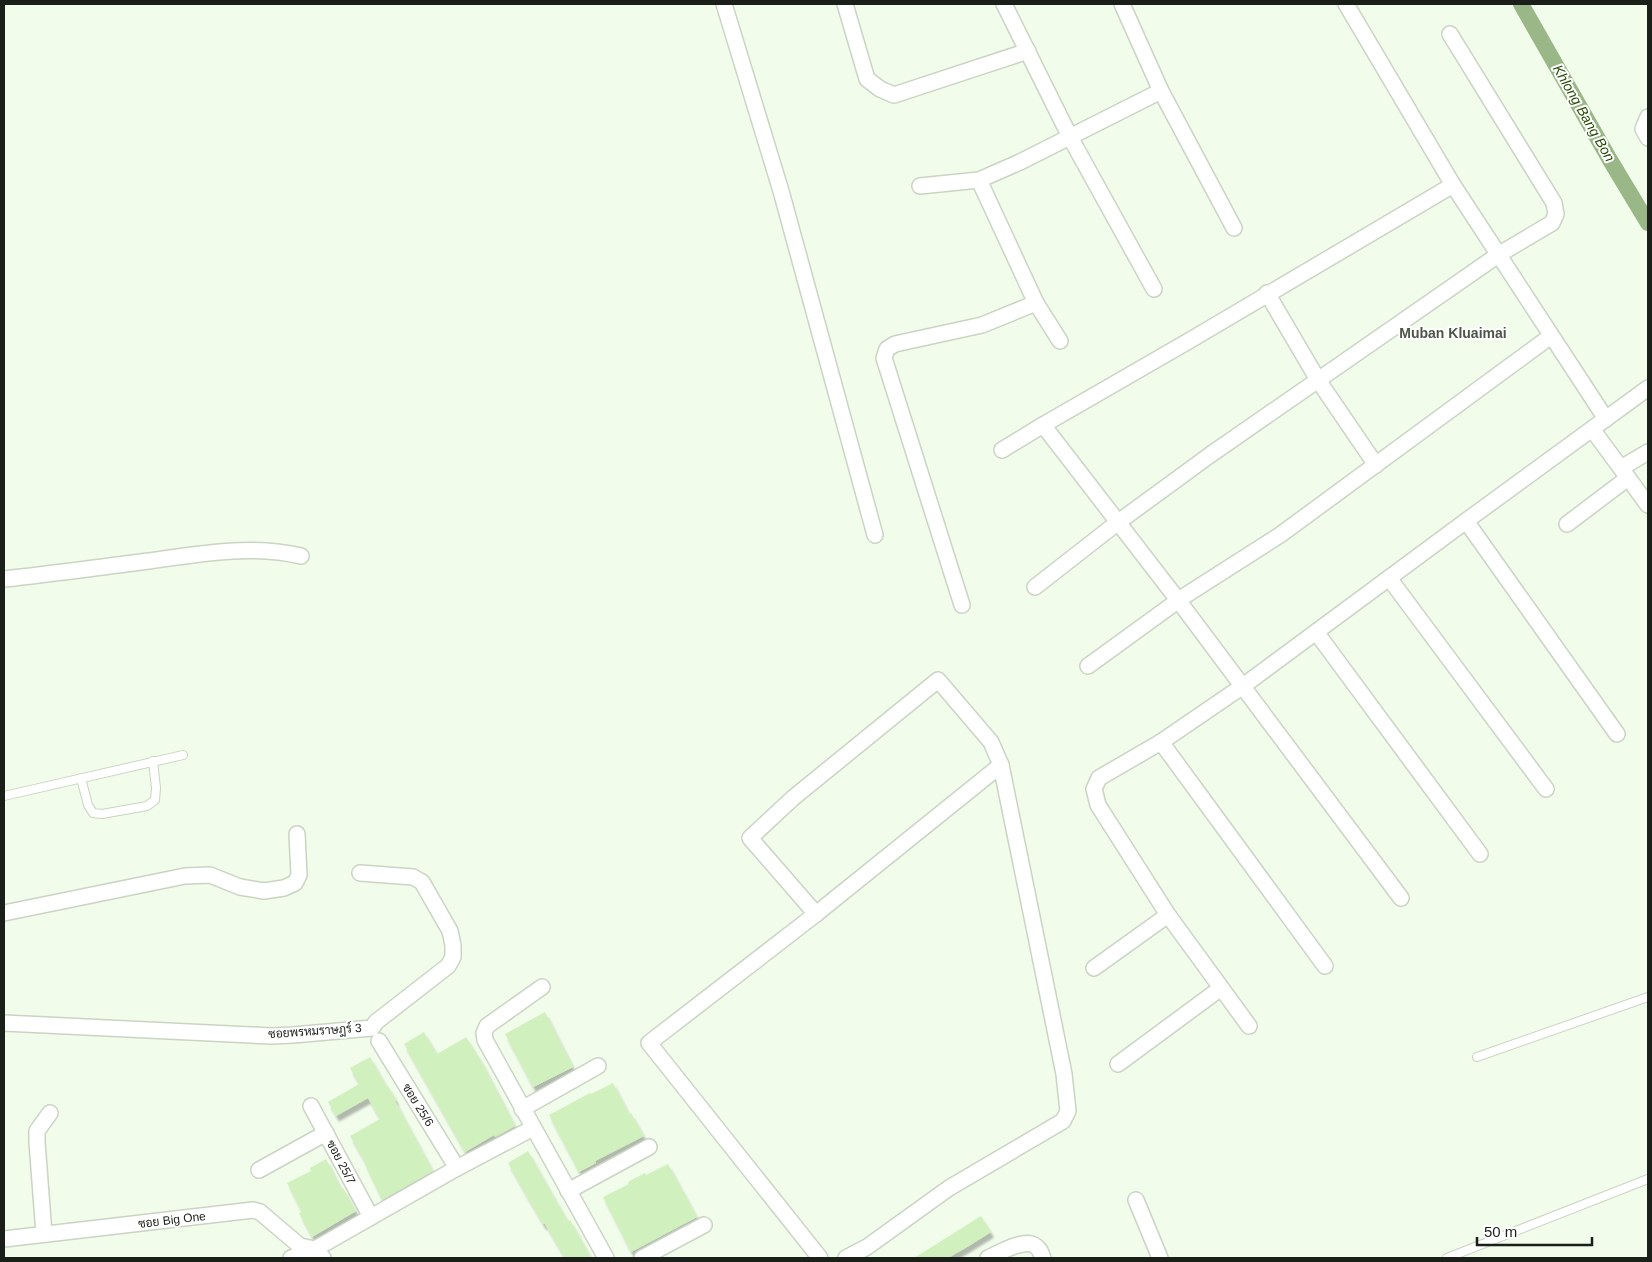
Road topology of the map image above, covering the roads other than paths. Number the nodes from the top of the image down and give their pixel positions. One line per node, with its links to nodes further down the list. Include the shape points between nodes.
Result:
1 (724, 4): 35 (street)
2 (845, 4): 7 (street, via 867,78 894,95)
3 (1004, 4): 7 (street)
4 (1122, 4): 8 (street)
5 (1346, 4): 13 (street)
6 (1450, 34): 16 (street, via 1554,203 1556,214 1552,223)
7 (1028, 51): 10 (street)
8 (1161, 91): 10 (street); 15 (street)
9 (1648, 117): 11 (street, via 1643,129)
10 (1070, 137): 12 (street); 17 (street)
11 (1648, 138)
12 (978, 180): 14 (street); 19 (street)
13 (1453, 185): 16 (street); 18 (street)
14 (920, 186)
15 (1234, 228)
16 (1498, 255): 20 (street); 22 (street)
17 (1154, 289)
18 (1268, 293): 22 (street); 25 (street)
19 (1036, 302): 21 (street); 41 (street, via 982,324 894,344 886,349 884,358)
20 (1551, 336): 24 (street); 29 (street)
21 (1060, 341)
22 (1318, 380): 29 (street); 33 (street)
23 (1648, 388): 24 (street)
24 (1606, 419): 26 (street)
25 (1043, 425): 27 (street); 33 (street)
26 (1592, 429): 30 (street); 32 (street)
27 (1002, 450)
28 (1648, 452): 30 (street)
29 (1376, 465): 40 (street, via 1280,535)
30 (1625, 473): 31 (street); 34 (street)
31 (1648, 505)
32 (1466, 521): 37 (street); 45 (street)
33 (1117, 523): 39 (street); 40 (street)
34 (1567, 524)
35 (876, 535)
36 (301, 556): 38 (street, via 286,552 215,553)
37 (1389, 578): 42 (street); 51 (street)
38 (4, 579)
39 (1036, 587)
40 (1178, 600): 43 (street); 44 (street)
41 (962, 604)
42 (1316, 632): 44 (street); 54 (street)
43 (1088, 666)
44 (1243, 686): 46 (street); 56 (street)
45 (1617, 734)
46 (1161, 742): 59 (street, via 1099,778 1094,789 1098,805); 60 (street)
47 (183, 755): 48 (lane)
48 (153, 761): 50 (lane); 50 (lane, via 155,800 147,806 93,813)
49 (1001, 765): 58 (street); 58 (street, via 991,742 938,680 930,686 793,798 750,838); 91 (street, via 1064,1074 1068,1111 1063,1121 949,1188 867,1247)
50 (81, 778): 52 (lane)
51 (1546, 789)
52 (4, 796)
53 (297, 834): 57 (street, via 299,875 295,883 284,888 264,891 240,887 210,875 185,876)
54 (1480, 854)
55 (360, 873): 65 (street, ซอยพรหมราษฎร์ 3, via 413,877 422,882 450,931 454,957 448,966 372,1028 272,1036)
56 (1400, 898)
57 (4, 913)
58 (816, 914): 90 (street, via 649,1043)
59 (1168, 914): 61 (street); 63 (street)
60 (1325, 966)
61 (1094, 968)
62 (542, 987): 72 (street, via 487,1026 484,1033)
63 (1221, 988): 66 (street); 69 (street)
64 (1648, 997): 68 (lane)
65 (4, 1023)
66 (1249, 1026)
67 (379, 1041): 77 (street, ซอย 25/6)
68 (1477, 1057)
69 (1118, 1064)
70 (598, 1066): 72 (street)
71 (311, 1106): 75 (street, ซอย 25/7)
72 (522, 1109): 74 (street)
73 (50, 1112): 84 (street, via 37,1131)
74 (533, 1128): 77 (street); 80 (street)
75 (326, 1133): 78 (street); 82 (street, ซอย 25/7)
76 (649, 1147): 80 (street)
77 (457, 1168): 82 (street)
78 (259, 1170)
79 (1648, 1179): 95 (lane)
80 (568, 1191): 88 (street)
81 (1136, 1200): 94 (street)
82 (371, 1217): 86 (street)
83 (704, 1225): 89 (street)
84 (44, 1234): 85 (street, ซอย Big One); 86 (street, ซอย Big One, via 253,1210 260,1212 300,1246)
85 (4, 1239)
86 (319, 1254): 87 (street)
87 (291, 1258)
88 (606, 1258)
89 (642, 1258)
90 (820, 1258)
91 (846, 1258)
92 (988, 1258): 93 (street, via 1001,1251 1034,1244)
93 (1043, 1258)
94 (1160, 1258)
95 (1447, 1258)

